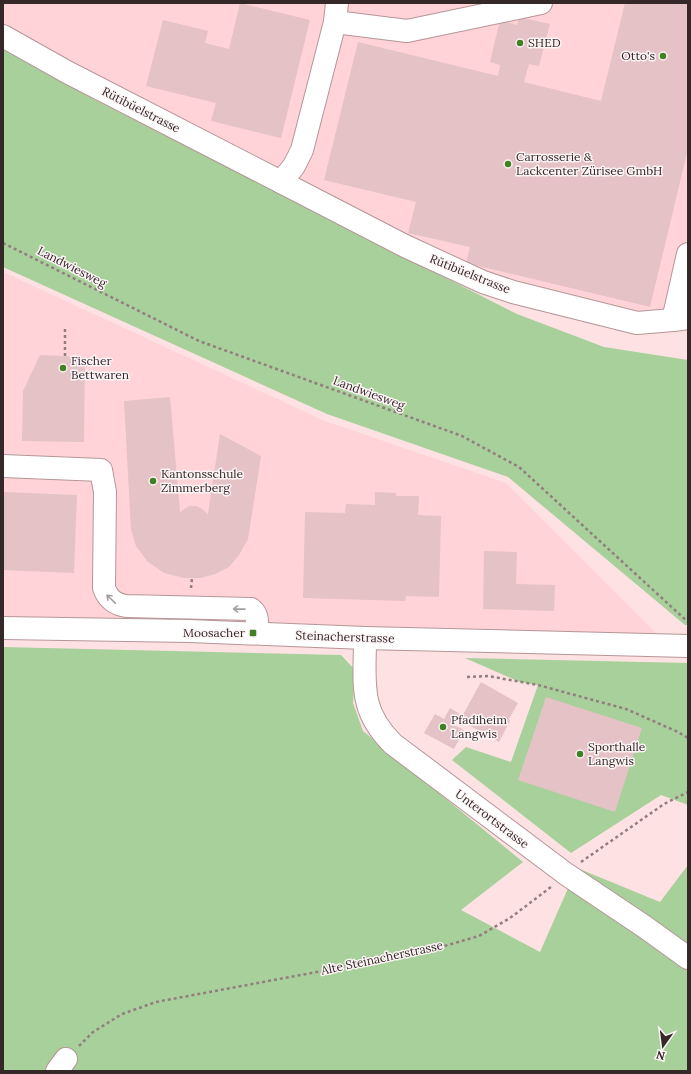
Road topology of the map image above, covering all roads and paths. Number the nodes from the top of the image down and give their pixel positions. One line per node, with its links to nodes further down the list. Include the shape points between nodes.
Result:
1 (541, 3): 2 (street, via 407,31)
2 (336, 13): 4 (street, via 302,150 294,166)
3 (3, 36): 4 (street, Rütibüelstrasse, via 67,72)
4 (280, 182): 7 (street, Rütibüelstrasse, via 405,246 483,282 637,323)
5 (3, 243): 11 (path, Landwiesweg, via 199,341 462,436 519,467)
6 (688, 254): 7 (street)
7 (680, 319)
8 (65, 328): 9 (path)
9 (65, 356)
10 (3, 466): 13 (street, one-way to 10, via 257,618 251,609 118,605 107,596 104,588 105,492 101,470)
11 (688, 622)
12 (3, 628): 13 (street, Steinacherstrasse)
13 (256, 633): 14 (street, Steinacherstrasse)
14 (364, 638): 15 (street, Steinacherstrasse); 19 (street, Unterortstrasse, via 366,702 383,735)
15 (688, 646)
16 (467, 677): 17 (path, via 488,676 538,685 626,709)
17 (688, 738)
18 (688, 792): 19 (path, Alte Steinacherstrasse, via 664,804)
19 (566, 874): 20 (street, Unterortstrasse); 21 (path, Alte Steinacherstrasse, via 510,918 479,936 414,954 156,1002 122,1014 93,1032)
20 (688, 958)
21 (62, 1065)

